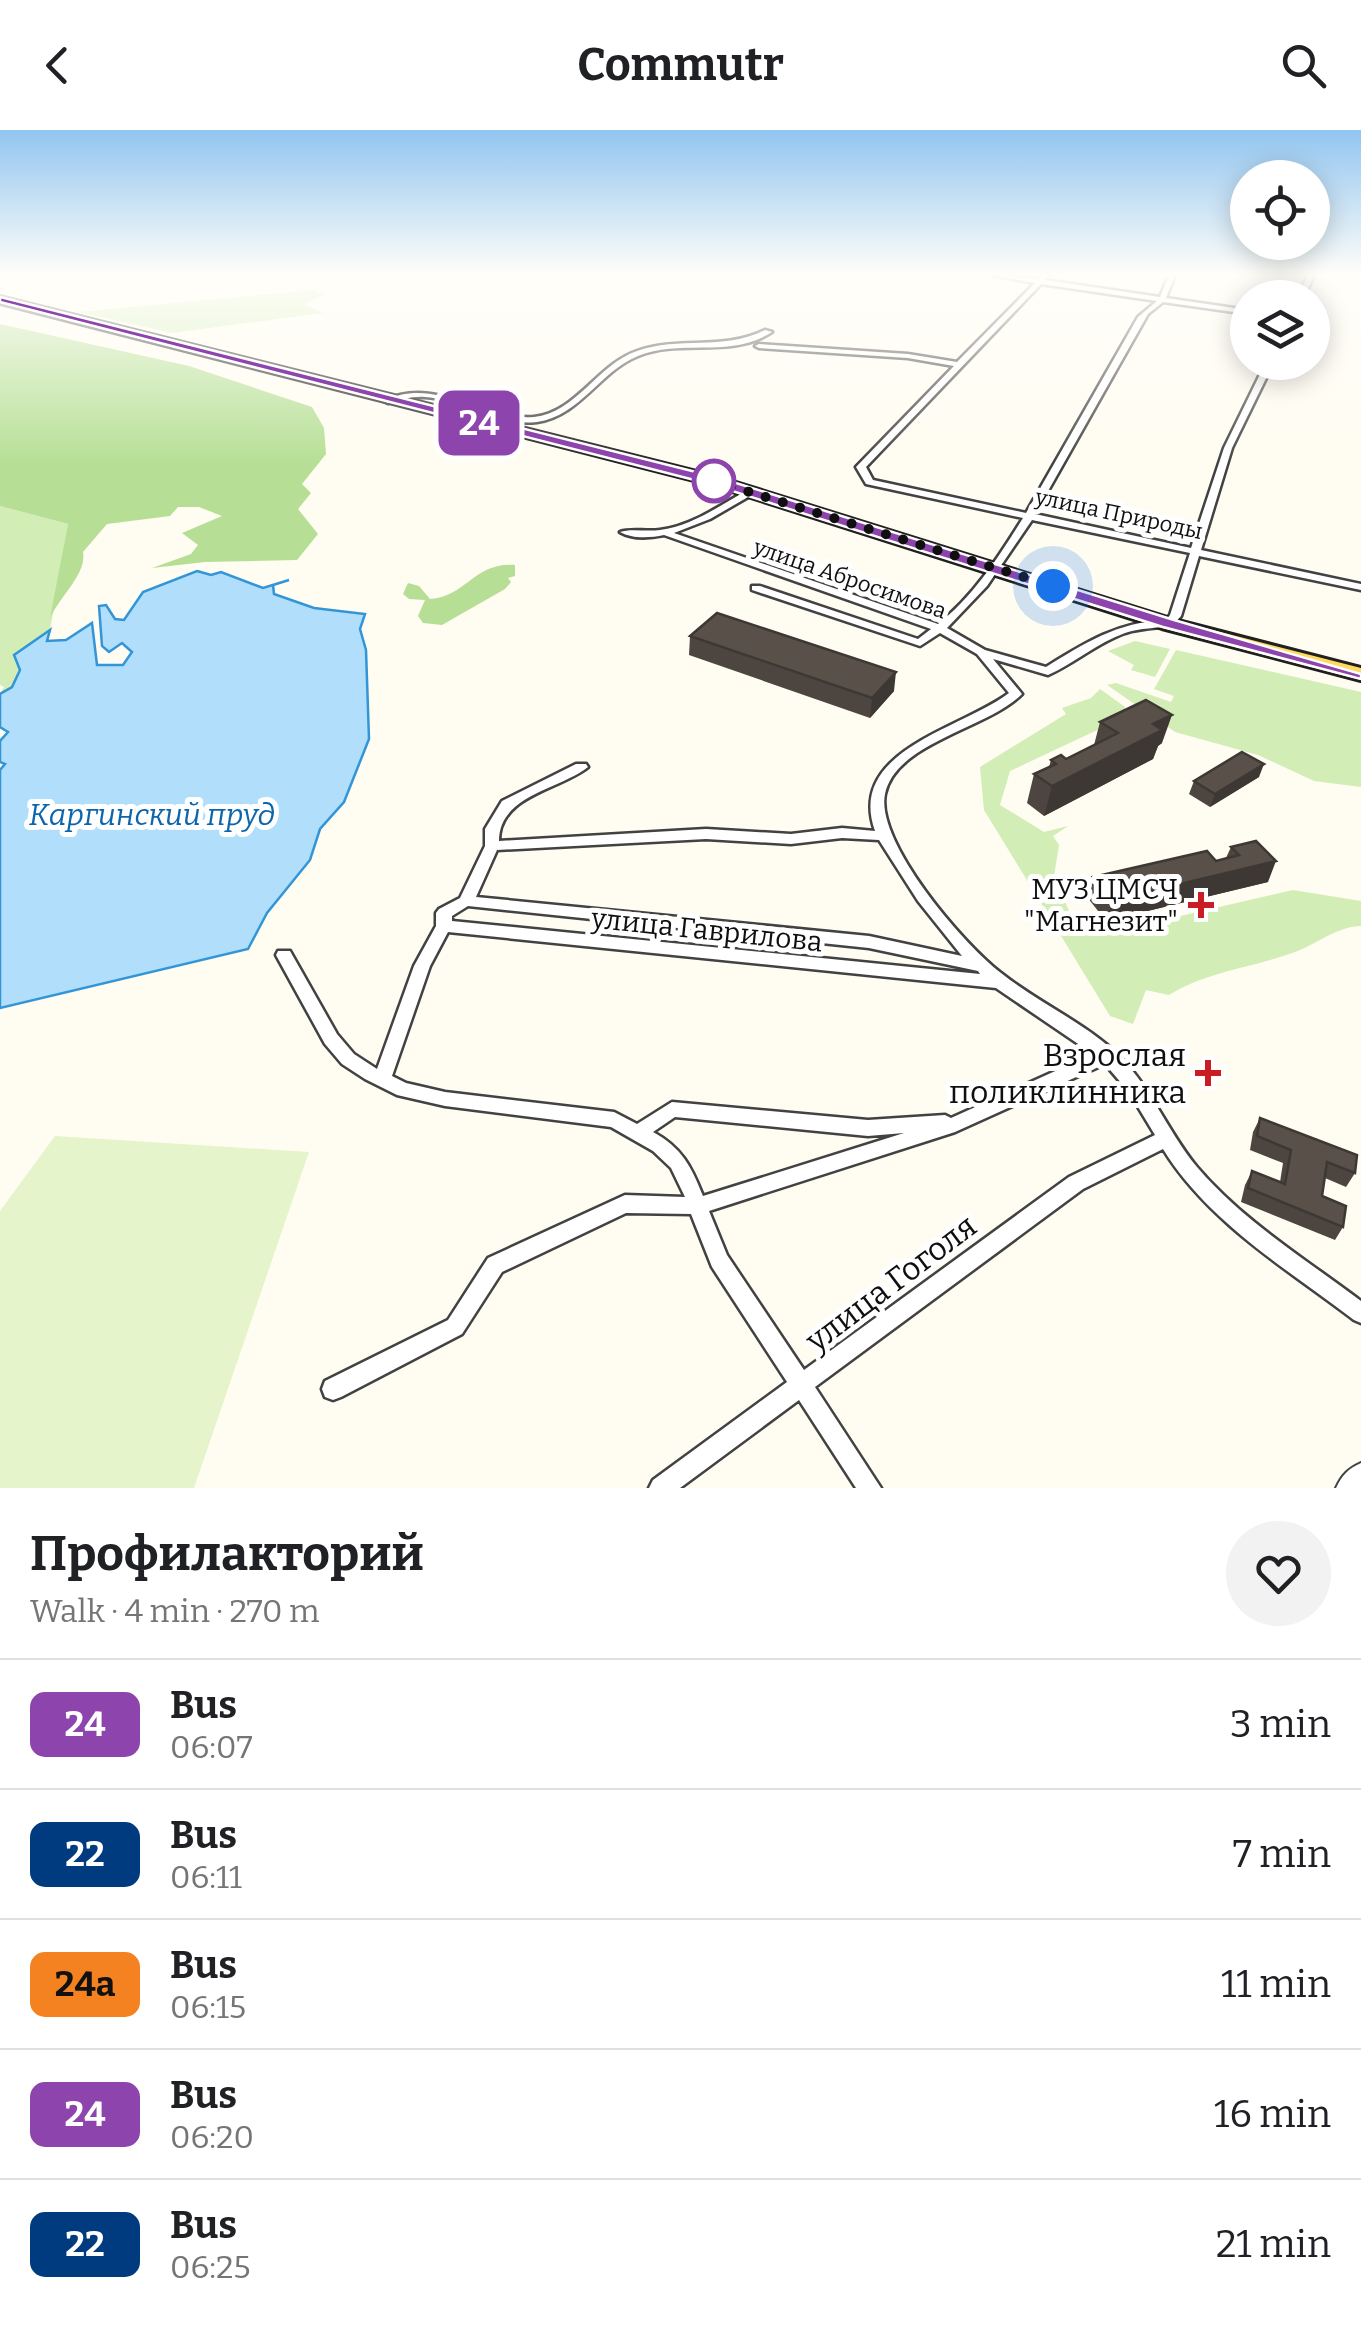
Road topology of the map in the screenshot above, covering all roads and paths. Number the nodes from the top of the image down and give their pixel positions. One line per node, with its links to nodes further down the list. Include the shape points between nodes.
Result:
1 (146, 338): 8 (main road)
2 (758, 338): 8 (street, via 636,353 537,420 425,393)
3 (984, 338): 6 (street)
4 (1131, 338): 10 (street)
5 (760, 346): 6 (street)
6 (958, 365): 10 (street, улица Природы, via 861,468 869,482)
7 (1261, 380): 13 (street, via 1228,448)
8 (388, 402): 9 (main road)
9 (752, 492): 12 (street); 14 (main road)
10 (1026, 515): 13 (street, улица Природы); 14 (street)
11 (625, 532): 12 (street, улица Абросимова)
12 (668, 535): 18 (street, улица Абросимова)
13 (1198, 551): 15 (street, улица Природы); 17 (street)
14 (994, 568): 17 (main road); 18 (street)
15 (1361, 587)
16 (756, 588): 18 (street, via 920,643)
17 (1168, 624): 19 (street, улица Абросимова, via 1131,628 1048,671); 20 (main road)
18 (943, 630): 19 (street, улица Абросимова)
19 (981, 652): 22 (street, via 1016,694 895,767 881,785 875,814)
20 (1360, 669)
21 (582, 768): 23 (street, via 507,804 492,829)
22 (884, 836): 23 (street, via 706,834); 27 (street, via 949,932)
23 (492, 846): 24 (street)
24 (466, 900): 25 (street, via 444,913); 27 (street, улица Гаврилова, via 869,942)
25 (444, 926): 28 (street, улица Гаврилова); 30 (street, via 422,966)
26 (284, 955): 30 (street, via 331,1040)
27 (981, 966): 28 (street)
28 (1002, 982): 29 (street)
29 (1107, 1054): 31 (street); 33 (street, via 1134,1081)
30 (382, 1080): 32 (street, via 445,1098 614,1120)
31 (961, 1122): 32 (street, via 868,1128 672,1109); 34 (street)
32 (639, 1132): 34 (street, via 678,1162)
33 (1166, 1139): 35 (street, via 1200,1184); 36 (street, улица Гоголя, via 1076,1183 844,1350)
34 (698, 1206): 36 (street, via 719,1260); 37 (street, via 626,1204 496,1265 456,1328)
35 (1361, 1313)
36 (805, 1386): 39 (street, улица Гоголя); 40 (street)
37 (333, 1389)
38 (1361, 1478): 41 (street)
39 (660, 1488)
40 (869, 1488)
41 (1351, 1488)

